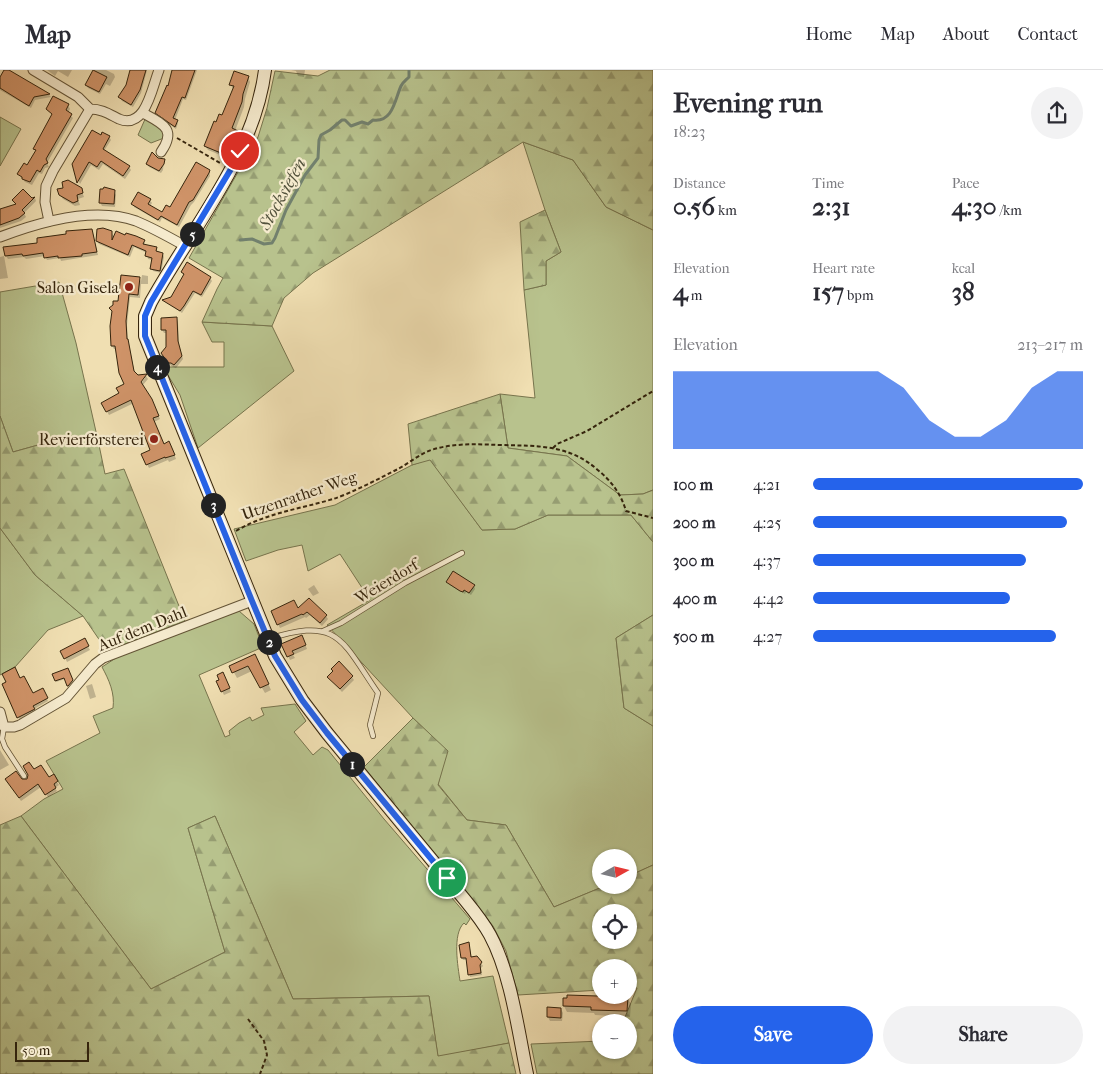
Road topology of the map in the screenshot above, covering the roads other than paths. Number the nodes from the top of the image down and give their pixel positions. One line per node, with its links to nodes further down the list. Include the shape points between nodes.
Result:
1 (33, 70): 4 (street, via 78,97)
2 (159, 70): 5 (street)
3 (265, 70): 9 (main road, via 256,114 231,169)
4 (90, 109): 5 (street, via 104,110 127,121 137,119); 7 (street, via 49,179 45,194)
5 (143, 112): 6 (street, via 162,124 169,133)
6 (161, 152)
7 (49, 221): 8 (street); 9 (street, via 87,216 119,217 136,221)
8 (0, 237)
9 (185, 246): 11 (main road, via 149,307 145,316 145,336)
10 (462, 553): 12 (lane, Weierdorf)
11 (252, 601): 13 (main road); 15 (street, Auf dem Dahl, via 103,658 66,698 20,725)
12 (323, 631): 13 (lane, Weierdorf, via 295,631); 16 (lane, via 346,646 378,693 370,725)
13 (268, 640): 18 (main road, via 314,717 491,936 505,973)
14 (0, 712): 15 (street)
15 (4, 727): 17 (lane, via 2,739 5,747)
16 (372, 736)
17 (24, 776)
18 (527, 1074)

